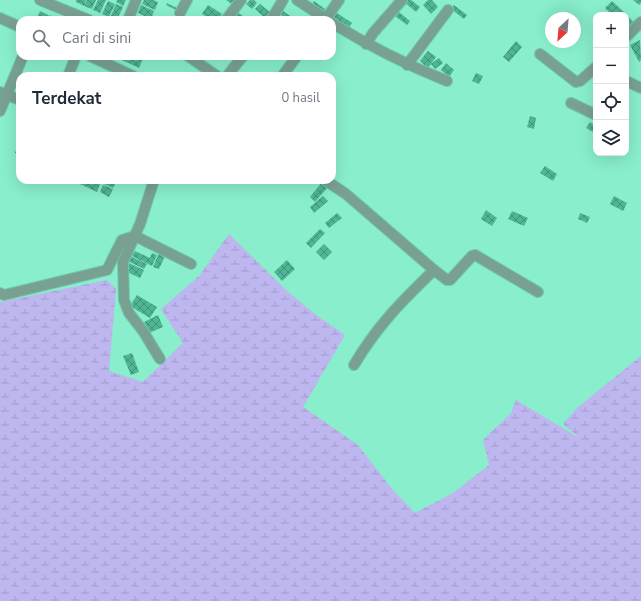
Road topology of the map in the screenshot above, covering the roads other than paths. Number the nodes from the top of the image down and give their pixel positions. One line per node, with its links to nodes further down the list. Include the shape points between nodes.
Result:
1 (40, 0): 11 (street)
2 (136, 0): 12 (street)
3 (187, 0): 10 (street)
4 (241, 0): 13 (street)
5 (283, 0): 14 (street)
6 (297, 0): 15 (street)
7 (339, 0): 16 (street)
8 (402, 0): 22 (street)
9 (448, 10): 30 (street)
10 (180, 13)
11 (78, 16)
12 (130, 16)
13 (229, 16)
14 (273, 16)
15 (322, 16)
16 (330, 16)
17 (0, 18): 19 (street)
18 (641, 22): 21 (street)
19 (16, 25)
20 (336, 25): 22 (street)
21 (629, 34)
22 (366, 44): 30 (street)
23 (540, 54): 31 (street, via 576,82)
24 (21, 60): 40 (street)
25 (74, 60): 32 (street)
26 (98, 60): 33 (street)
27 (194, 60): 34 (street)
28 (240, 60): 35 (street)
29 (295, 60): 36 (street)
30 (407, 65): 37 (street)
31 (593, 70)
32 (70, 72)
33 (120, 72)
34 (211, 72)
35 (230, 72)
36 (285, 72)
37 (447, 81)
38 (629, 82): 39 (street)
39 (641, 88)
40 (3, 93): 41 (street); 43 (street)
41 (16, 98)
42 (571, 103): 44 (street)
43 (0, 111)
44 (593, 114)
45 (153, 184): 47 (street)
46 (331, 184): 49 (street)
47 (135, 236): 48 (street); 51 (street, via 122,240 108,270 4,295); 52 (street, via 123,262 124,300 129,313 143,330)
48 (192, 264)
49 (434, 270): 50 (street, via 450,280 475,255); 53 (street, via 401,301 375,332)
50 (538, 292)
51 (0, 293)
52 (160, 359)
53 (354, 365)

